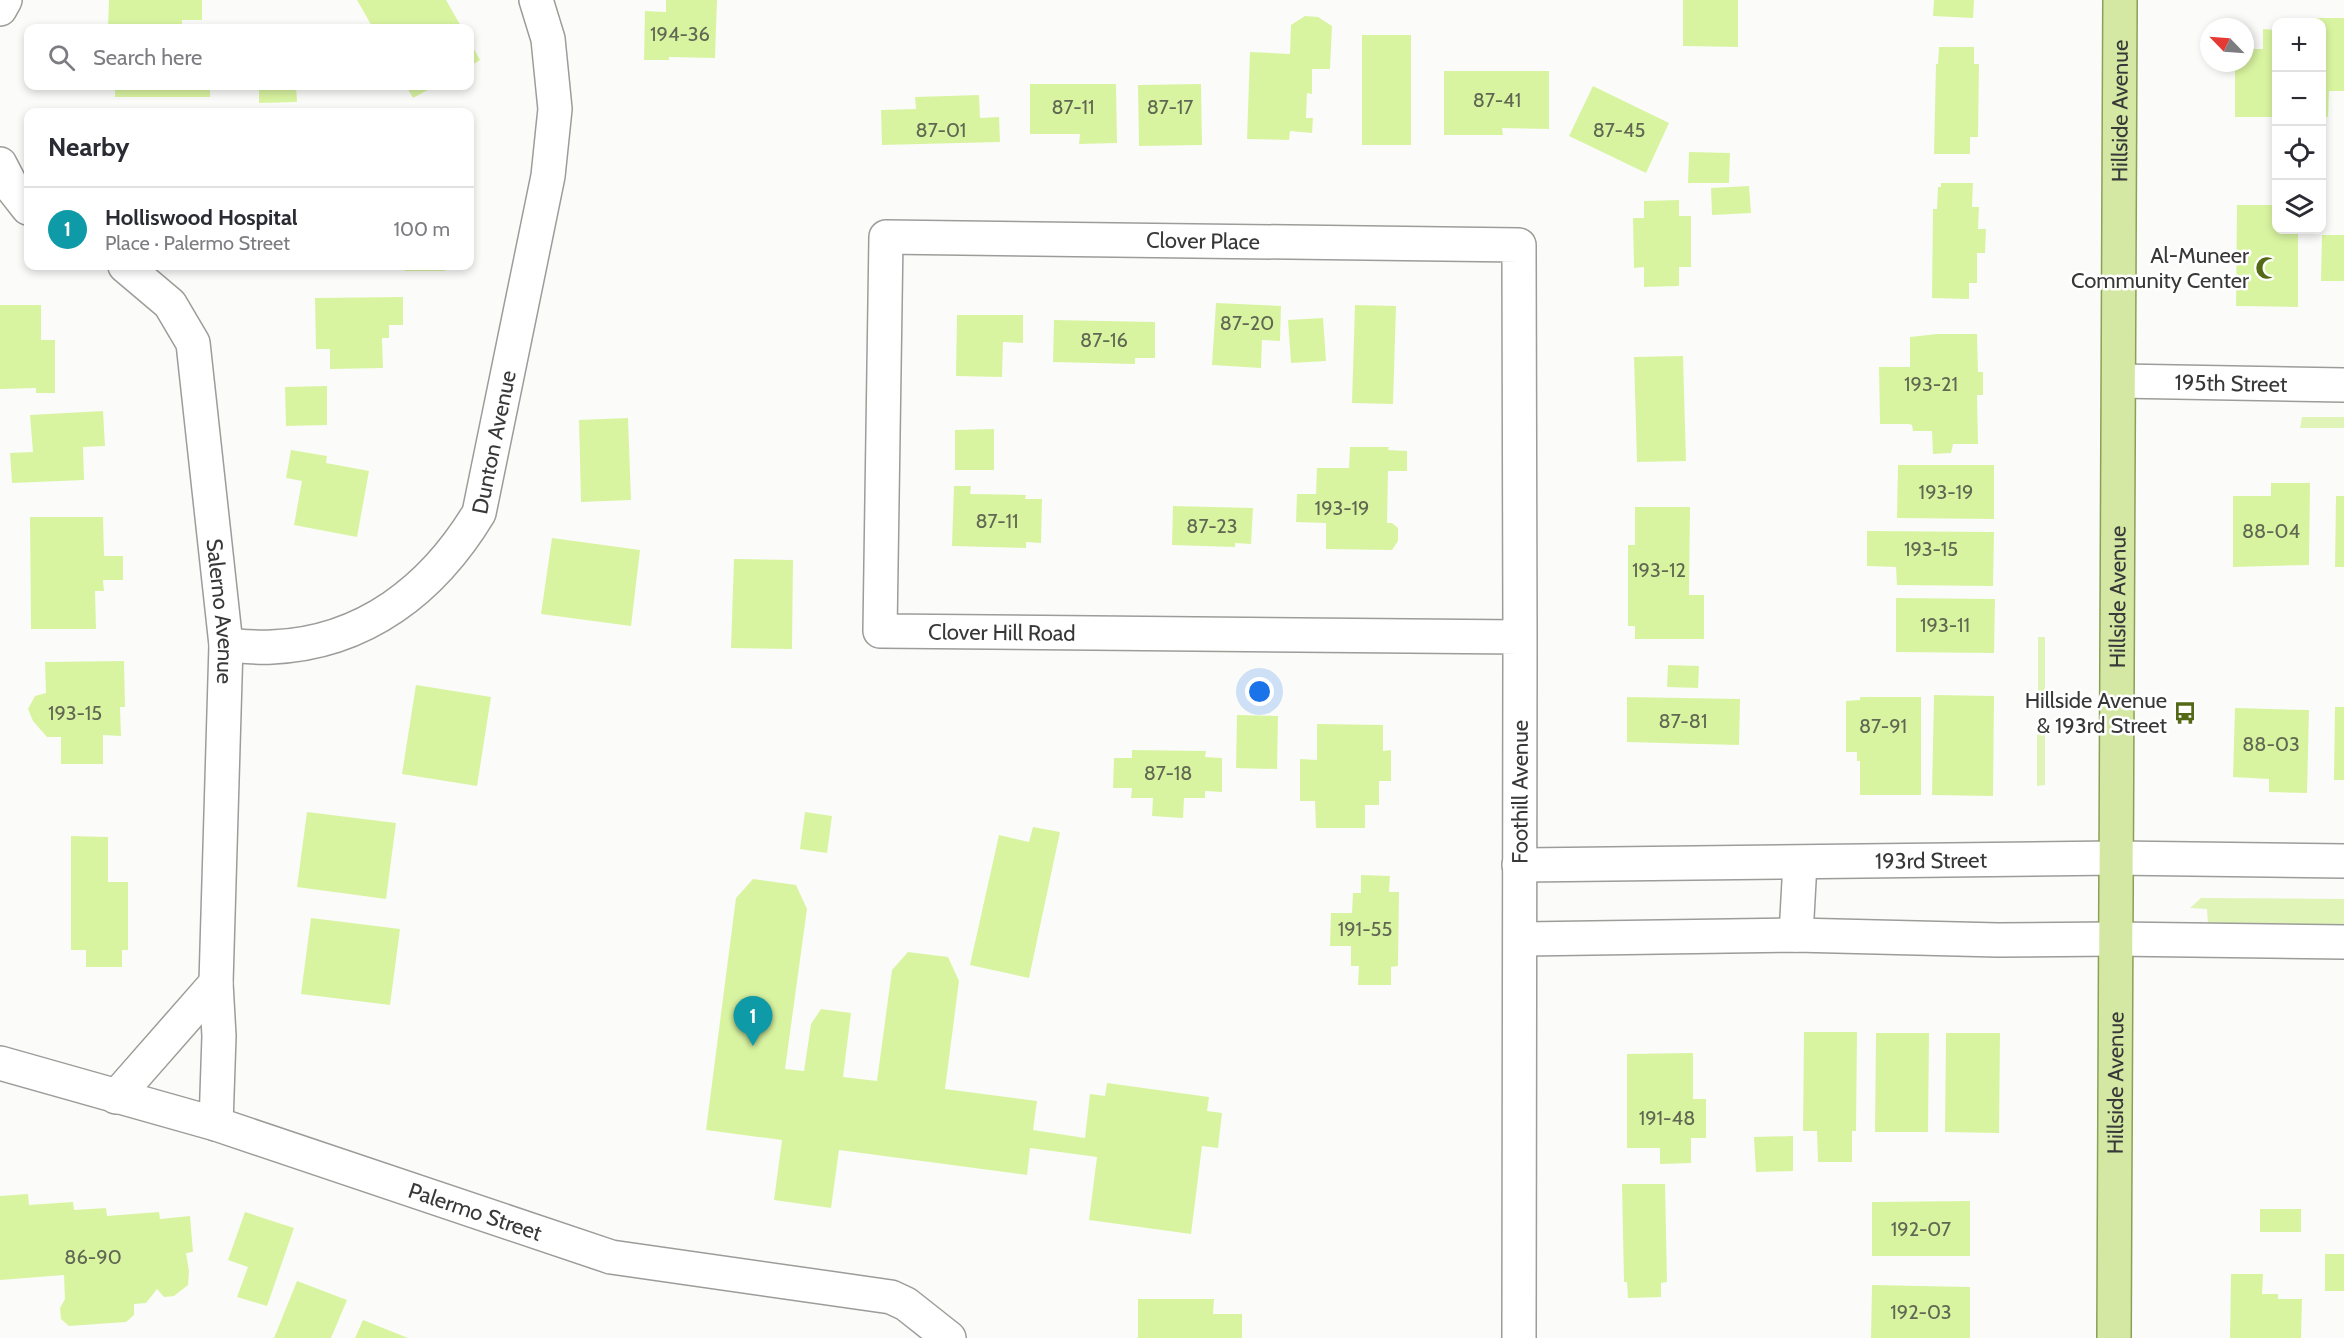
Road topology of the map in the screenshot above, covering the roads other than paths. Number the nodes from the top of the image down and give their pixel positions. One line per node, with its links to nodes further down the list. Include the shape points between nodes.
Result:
1 (5, 0): 4 (street)
2 (536, 0): 13 (street, Dunton Avenue, via 548,39 555,109 548,176 479,513 461,544 433,576 395,607 351,630 272,647)
3 (2120, 0): 10 (main road, Hillside Avenue)
4 (0, 9)
5 (0, 164): 6 (street)
6 (24, 203)
7 (886, 237): 8 (street, Clover Place); 12 (street, Clover Hill Road, via 880,631)
8 (1519, 244): 12 (street, Foothill Avenue)
9 (130, 270): 13 (street, Salerno Avenue, via 170,304 193,343)
10 (2119, 381): 11 (street, 195th Street); 14 (main road, Hillside Avenue)
11 (2344, 385)
12 (1520, 638): 17 (street, Foothill Avenue)
13 (226, 645): 22 (street, Salerno Avenue)
14 (2115, 858): 15 (street, 193rd Street); 16 (street, 193rd Street); 20 (main road, Hillside Avenue)
15 (2344, 861)
16 (1800, 863): 17 (street, 193rd Street); 18 (street)
17 (1519, 866): 19 (street, Foothill Avenue)
18 (1796, 935): 19 (street); 20 (street)
19 (1522, 939): 27 (street, Foothill Avenue)
20 (2114, 939): 21 (street); 28 (main road, Hillside Avenue)
21 (2344, 942)
22 (216, 983): 24 (street); 25 (street, Salerno Avenue)
23 (0, 1063): 24 (street, Palermo Street)
24 (116, 1097): 25 (street, Palermo Street)
25 (216, 1124): 26 (street, Palermo Street, via 611,1257 891,1297)
26 (950, 1338)
27 (1519, 1338)
28 (2114, 1338)

